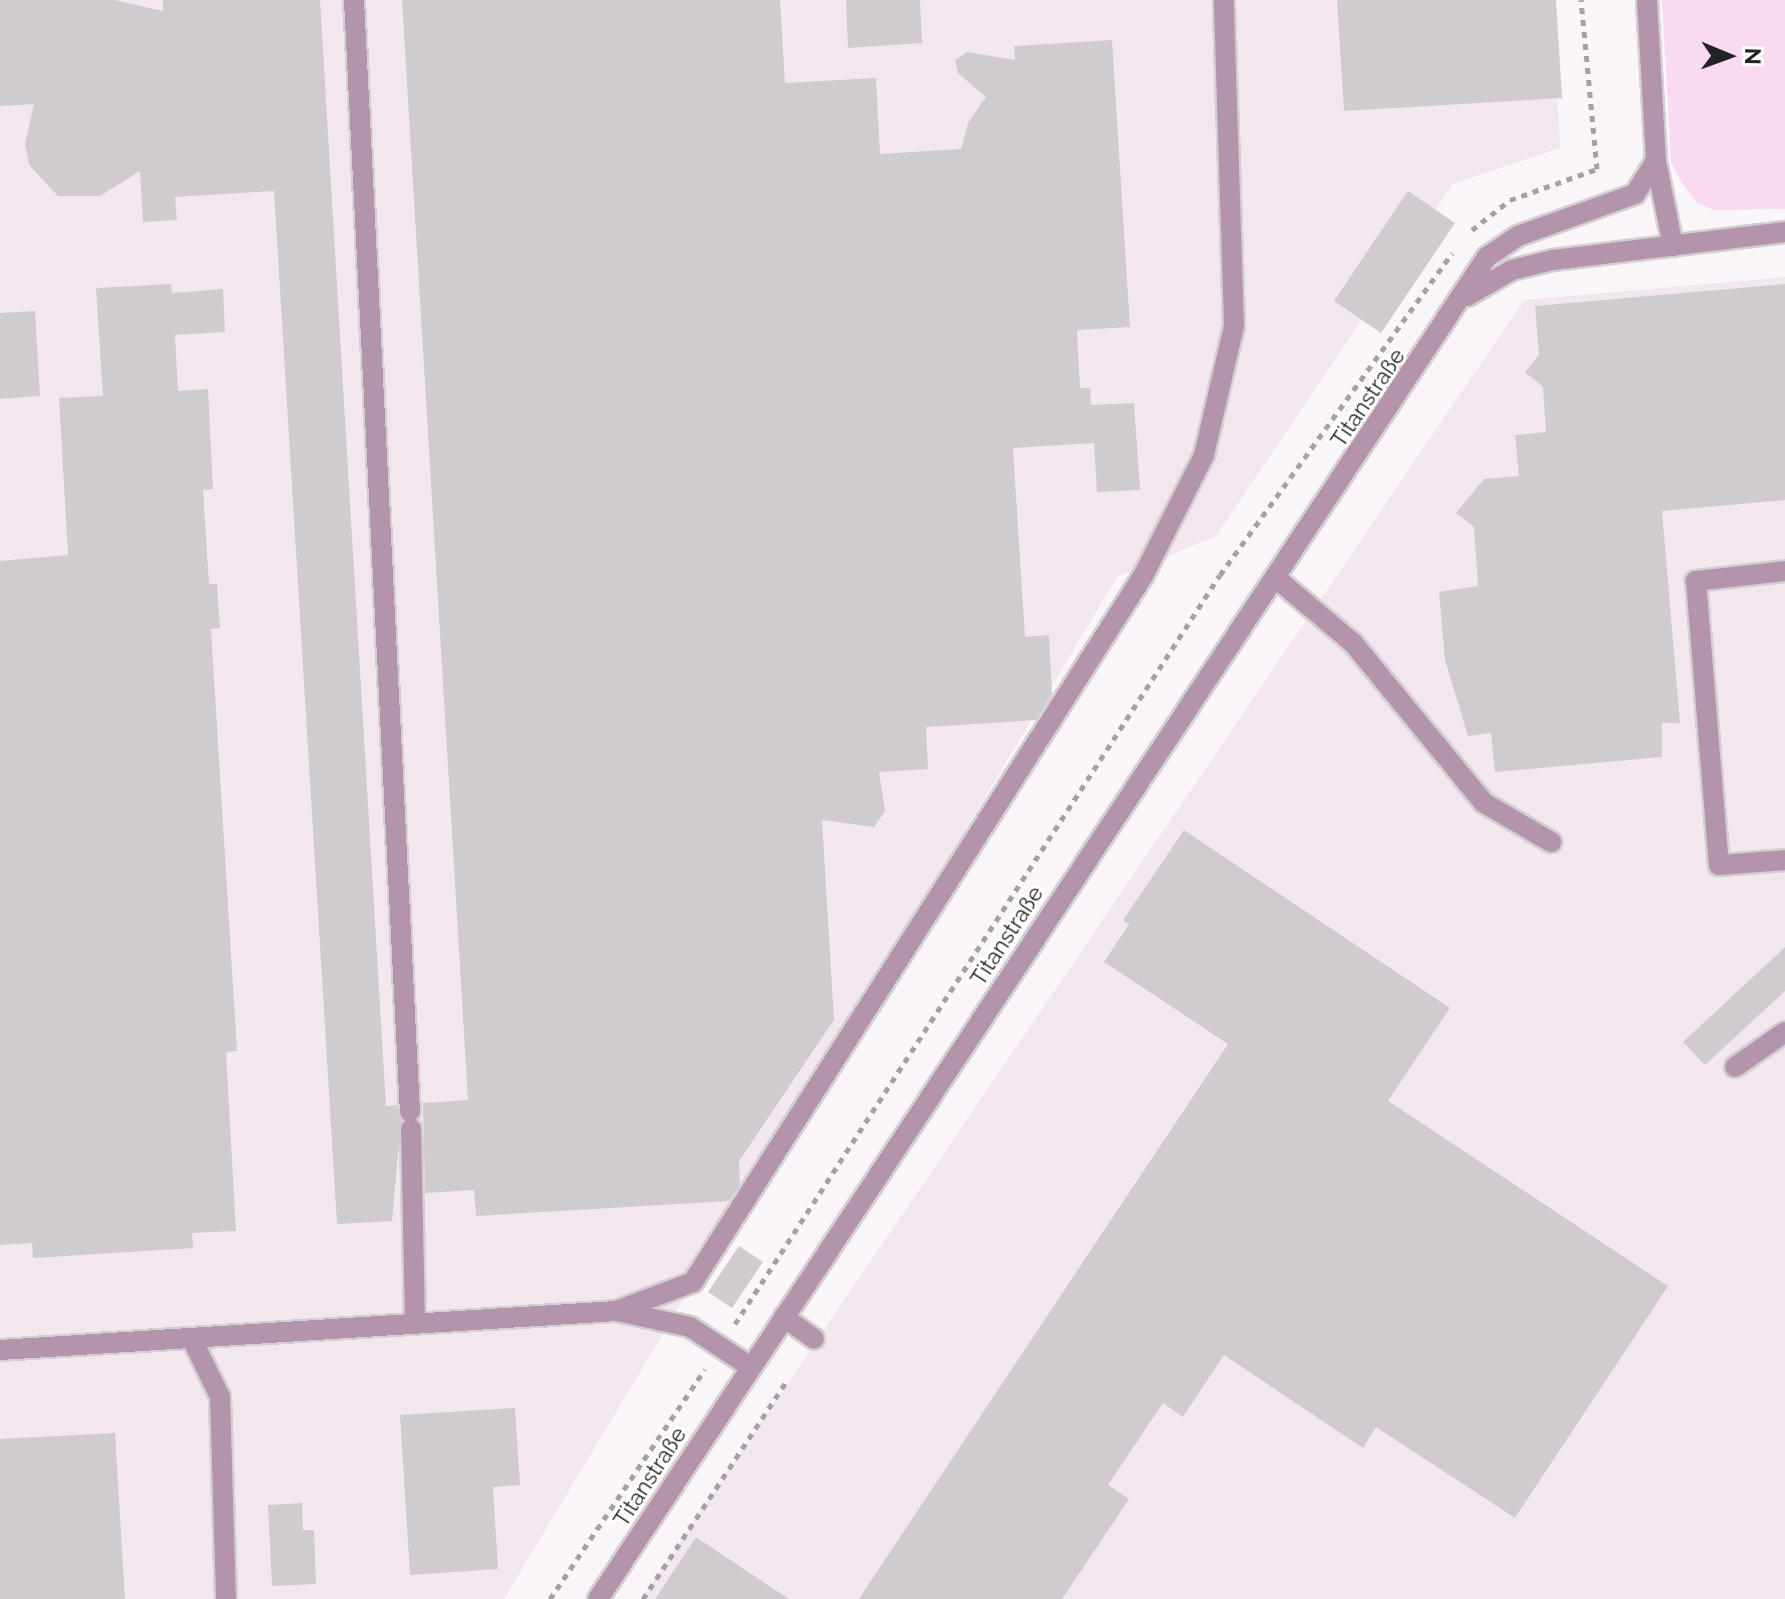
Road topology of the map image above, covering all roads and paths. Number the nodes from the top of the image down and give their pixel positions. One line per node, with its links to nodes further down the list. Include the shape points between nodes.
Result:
1 (354, 0): 19 (street, via 410,1120)
2 (1224, 0): 17 (street, via 1234,326 1204,455 1143,576 693,1282)
3 (1581, 0): 7 (path, via 1597,169 1510,200)
4 (1647, 0): 5 (street)
5 (1656, 161): 8 (street); 10 (street, Titanstraße, via 1635,194 1518,236 1487,257)
6 (1785, 232): 8 (street, Titanstraße)
7 (1464, 239)
8 (1673, 246): 10 (street, Titanstraße, via 1526,267 1488,281)
9 (1455, 249): 22 (path, via 1220,575)
10 (1460, 302): 12 (street, Titanstraße)
11 (1785, 571): 14 (street, via 1696,581 1719,865)
12 (1276, 578): 13 (street, via 1353,643 1484,803); 18 (street, Titanstraße)
13 (1551, 842)
14 (1785, 860)
15 (1785, 1032): 16 (street)
16 (1735, 1067)
17 (616, 1311): 19 (street); 22 (street, via 690,1327)
18 (784, 1317): 21 (street); 24 (street, Titanstraße)
19 (415, 1324): 20 (street)
20 (192, 1339): 23 (street); 26 (street, via 220,1397)
21 (814, 1339)
22 (720, 1347): 24 (street); 27 (path)
23 (0, 1350)
24 (751, 1367): 28 (street, Titanstraße)
25 (786, 1382): 29 (path)
26 (226, 1599)
27 (550, 1599)
28 (598, 1599)
29 (643, 1599)

